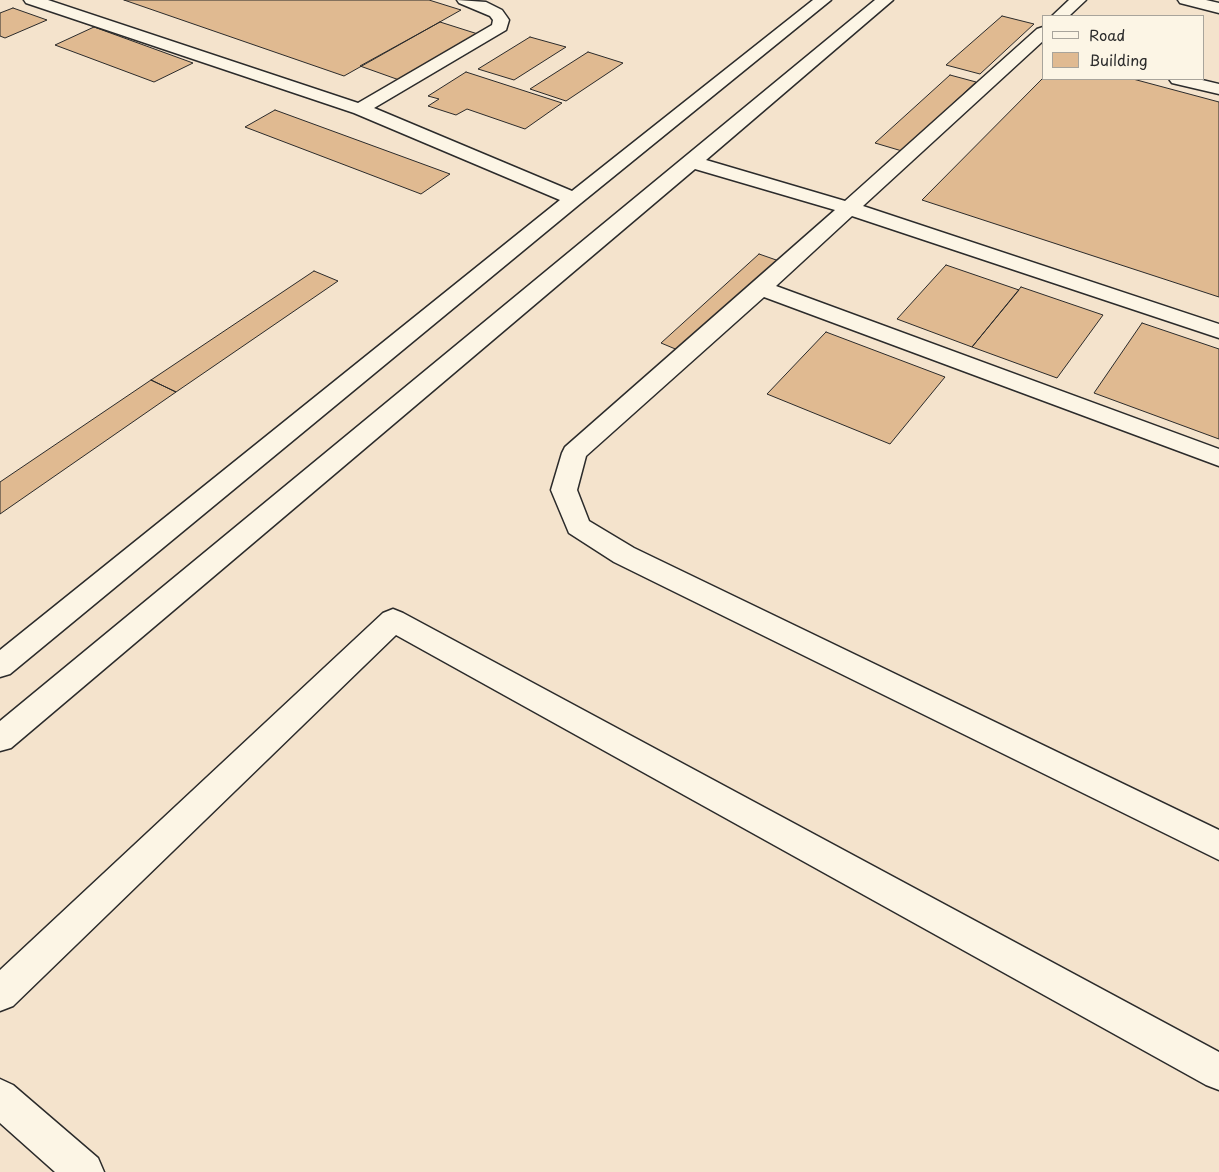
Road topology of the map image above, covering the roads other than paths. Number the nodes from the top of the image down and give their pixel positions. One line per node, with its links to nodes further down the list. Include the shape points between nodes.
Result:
1 (32, 0): 12 (street)
2 (465, 0): 12 (street, via 496,13 502,20 500,28)
3 (823, 0): 14 (street)
4 (885, 0): 13 (street)
5 (1078, 0): 8 (street)
6 (1186, 0): 7 (street)
7 (1219, 8)
8 (1061, 15)
9 (1040, 39): 15 (street)
10 (1182, 80): 11 (street)
11 (1219, 89)
12 (360, 108): 14 (street)
13 (692, 162): 15 (street); 20 (street)
14 (574, 199): 19 (street)
15 (848, 208): 16 (street); 17 (street)
16 (762, 288): 18 (street); 21 (street, via 574,454 564,490 578,526 624,555)
17 (1219, 331)
18 (1219, 458)
19 (0, 666)
20 (0, 739)
21 (1219, 846)
22 (0, 994): 23 (street, via 392,620)
23 (1219, 1072)
24 (0, 1098): 25 (street)
25 (84, 1172)

